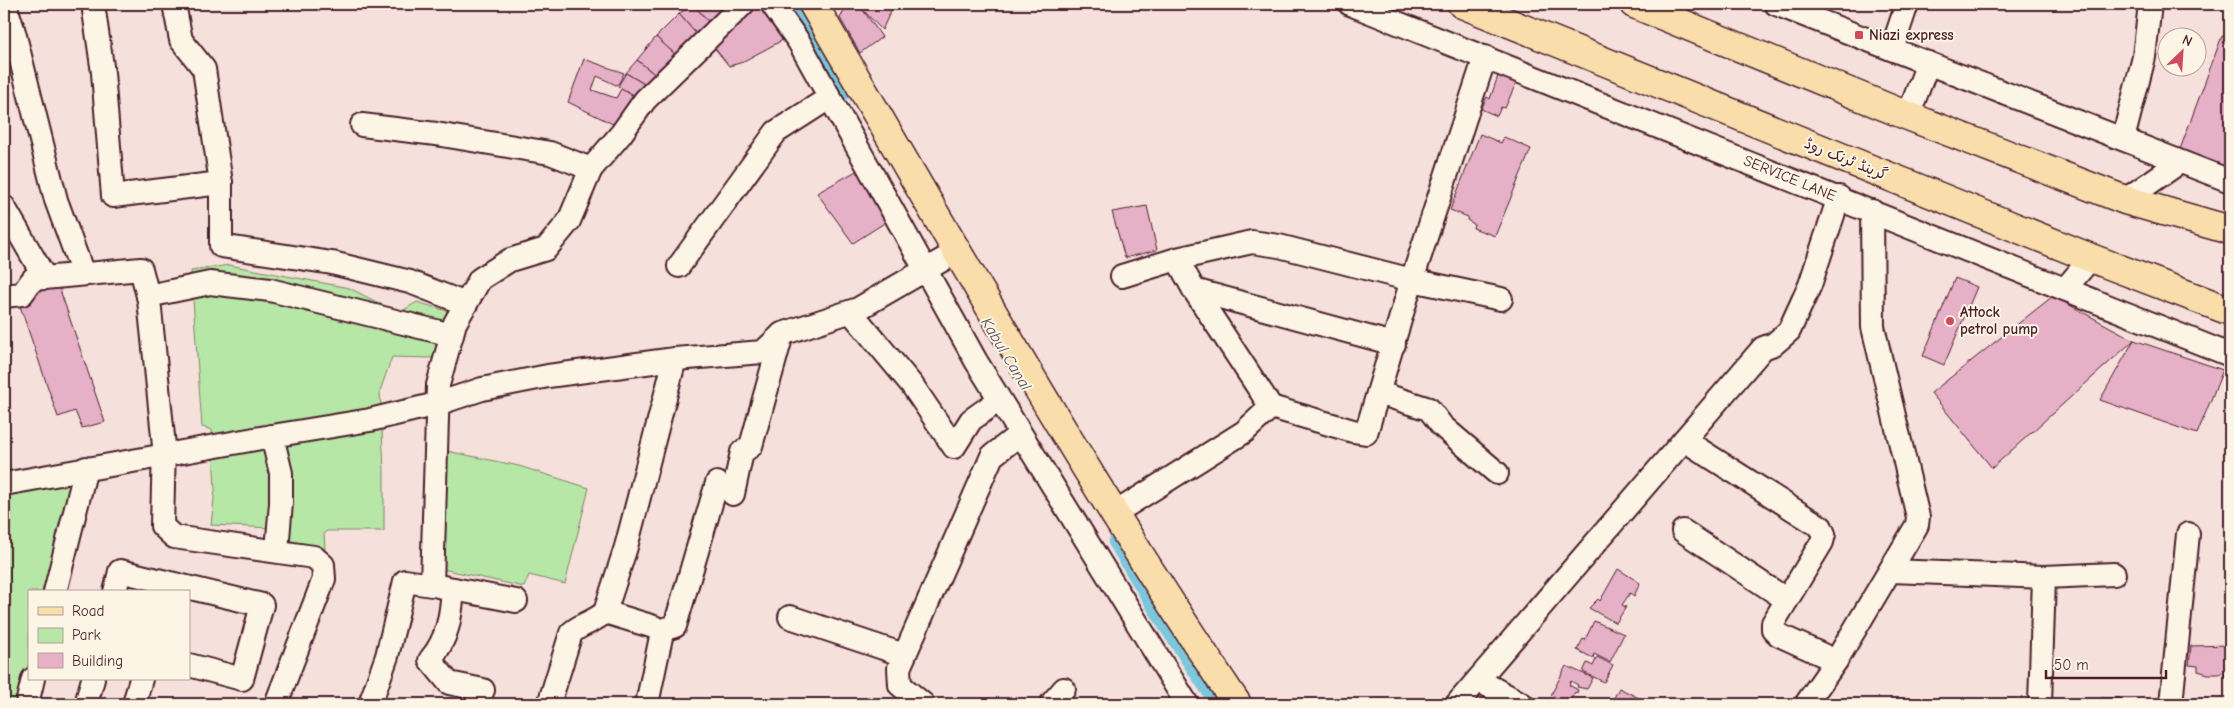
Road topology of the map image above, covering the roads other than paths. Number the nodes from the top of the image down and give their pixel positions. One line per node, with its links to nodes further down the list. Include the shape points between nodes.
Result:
1 (5, 4): 34 (street, via 56,200)
2 (93, 4): 23 (street, via 114,196)
3 (174, 4): 23 (street, via 181,40 204,69)
4 (743, 4): 21 (street, via 644,100)
5 (772, 4): 16 (street, via 799,42)
6 (813, 4): 29 (main road)
7 (1350, 4): 14 (street, SERVICE LANE)
8 (1462, 4): 30 (main road, گرینڈ ٹرنک روڈ)
9 (1776, 4): 13 (street)
10 (1907, 4): 13 (street)
11 (2150, 4): 19 (street, via 2144,57)
12 (1652, 7): 17 (main road)
13 (1892, 49): 15 (street)
14 (1485, 57): 24 (street, SERVICE LANE); 37 (street)
15 (1928, 63): 17 (street); 19 (street)
16 (829, 98): 32 (street, via 776,132); 33 (street)
17 (1908, 116): 25 (main road)
18 (362, 125): 21 (street, via 550,153)
19 (2123, 139): 20 (street)
20 (2180, 162): 22 (street); 25 (street)
21 (591, 169): 43 (street, via 569,221 546,249 510,260 480,280)
22 (2230, 181)
23 (221, 183): 43 (street, via 221,246 332,263 410,282)
24 (1838, 197): 27 (street, SERVICE LANE); 57 (street, via 1810,285 1789,330 1774,344 1763,348)
25 (2125, 200): 28 (main road)
26 (4, 207): 36 (street)
27 (1872, 210): 38 (street, SERVICE LANE); 66 (street, via 1873,327 1918,518)
28 (2230, 230)
29 (957, 252): 33 (street); 62 (main road)
30 (2091, 258): 38 (street); 44 (main road, گرینڈ ٹرنک روڈ)
31 (1177, 259): 35 (street); 37 (street, via 1252,242); 39 (street)
32 (679, 266)
33 (926, 269): 45 (street); 52 (street)
34 (84, 274): 36 (street); 41 (street, via 141,269)
35 (1122, 276)
36 (45, 278): 40 (street, via 33,279 22,294)
37 (1412, 280): 42 (street); 48 (street)
38 (2065, 289): 49 (street, SERVICE LANE)
39 (1194, 290): 48 (street); 54 (street)
40 (4, 296)
41 (148, 296): 47 (street, via 210,283 270,290); 58 (street)
42 (1501, 299)
43 (466, 304): 47 (street)
44 (2230, 311)
45 (851, 312): 46 (street); 52 (street, via 912,385 954,447 971,420)
46 (782, 334): 50 (street, via 763,352); 76 (street, via 751,446 742,452 725,489 675,626)
47 (452, 335): 53 (street, via 438,385)
48 (1394, 344): 51 (street)
49 (2230, 355)
50 (675, 359): 53 (street, via 548,376 482,389); 74 (street)
51 (1379, 393): 54 (street, via 1366,432); 60 (street, via 1429,409 1442,426)
52 (999, 400): 55 (street)
53 (438, 404): 56 (street, via 370,420); 69 (street)
54 (1270, 407): 62 (street, via 1244,432)
55 (1020, 434): 77 (street, via 992,456); 93 (street)
56 (272, 436): 58 (street); 65 (street, via 280,473)
57 (1684, 440): 72 (street, via 1821,527 1824,534 1822,542); 83 (street)
58 (164, 456): 59 (street); 65 (street, via 162,526 174,536)
59 (86, 468): 61 (street); 70 (street)
60 (1497, 473)
61 (4, 484)
62 (1115, 512): 94 (main road, via 1172,608)
63 (1683, 531): 72 (street)
64 (2188, 534): 99 (street)
65 (277, 550): 87 (street, via 314,557 323,565 324,579)
66 (1891, 571): 68 (street); 78 (street)
67 (2114, 574): 68 (street)
68 (2044, 577): 98 (street)
69 (442, 587): 73 (street); 88 (street, via 405,581 387,656); 89 (street, via 451,618 440,648 430,660 449,683 483,690)
70 (56, 590)
71 (115, 590): 79 (street, via 120,571 262,605 242,679)
72 (1787, 600): 78 (street, via 1773,623 1774,629)
73 (516, 601)
74 (606, 612): 76 (street); 90 (street, via 599,619 579,625 571,633)
75 (790, 617): 77 (street)
76 (660, 631): 91 (street)
77 (904, 656): 92 (street, via 899,668 900,685)
78 (1836, 661): 97 (street)
79 (190, 665)
80 (33, 680): 84 (street)
81 (93, 680): 85 (street)
82 (141, 680): 86 (street)
83 (1478, 680): 95 (street); 96 (street)
84 (27, 704)
85 (86, 704)
86 (134, 704)
87 (280, 704)
88 (370, 704)
89 (477, 704)
90 (549, 704)
91 (647, 704)
92 (923, 704)
93 (1187, 704)
94 (1237, 704)
95 (1457, 704)
96 (1522, 704)
97 (1806, 704)
98 (2040, 704)
99 (2171, 704)

